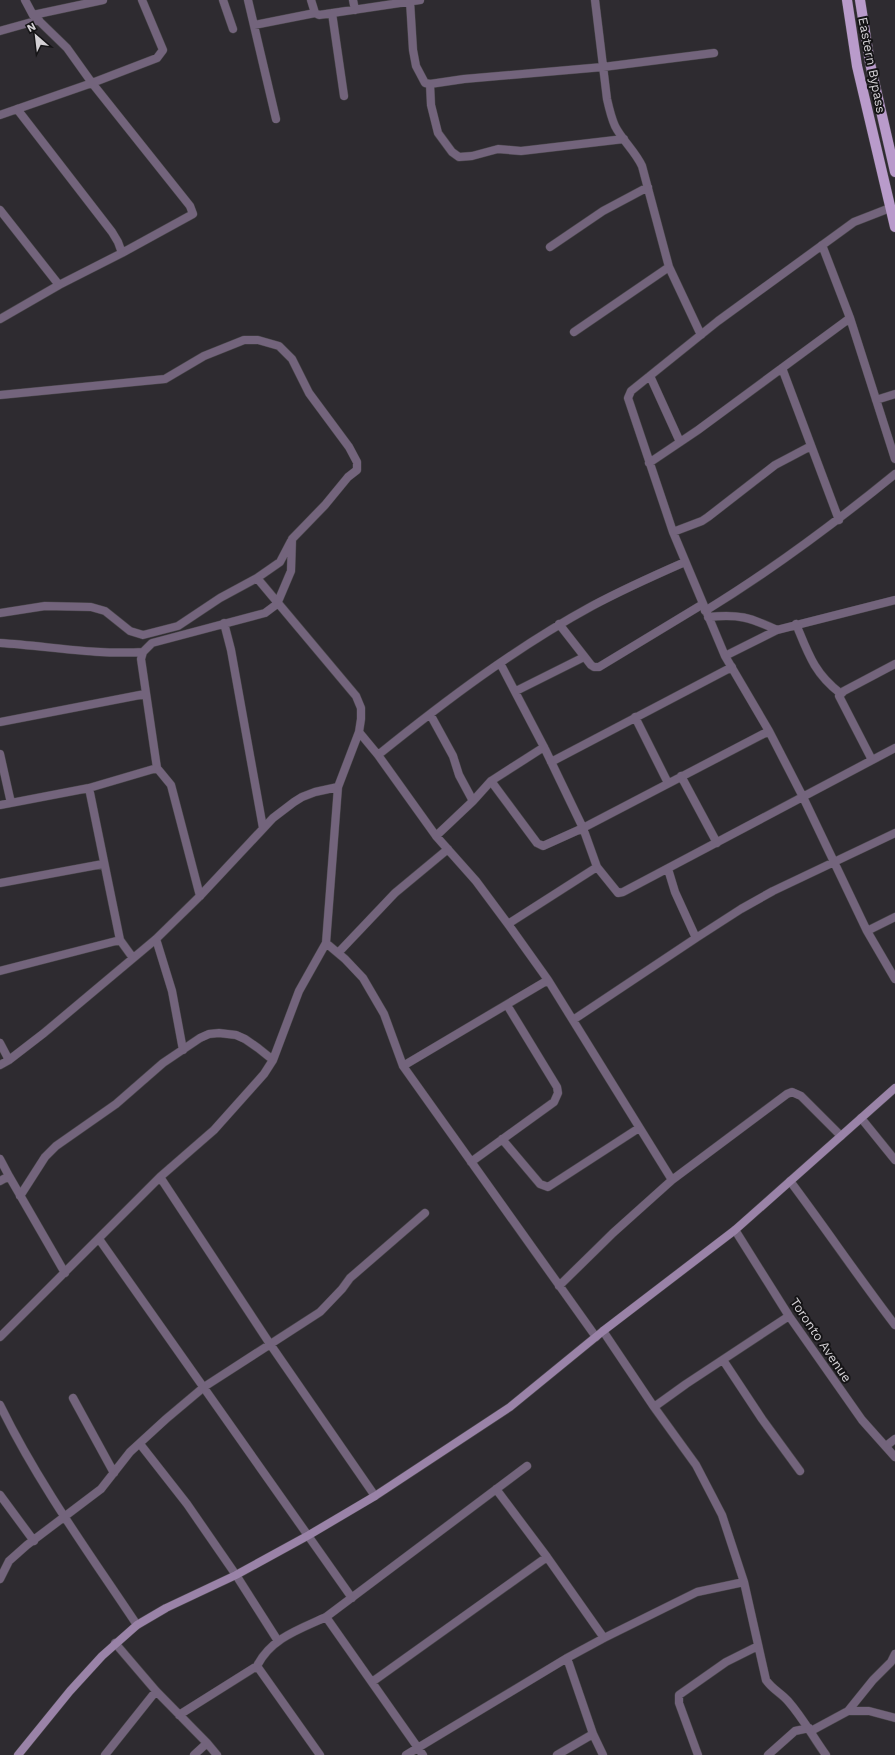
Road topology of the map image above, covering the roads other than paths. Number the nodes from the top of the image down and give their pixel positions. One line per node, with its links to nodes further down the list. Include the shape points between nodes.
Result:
1 (25, 0): 16 (street)
2 (104, 0): 16 (street)
3 (142, 0): 22 (street, via 163,50 157,58)
4 (223, 0): 18 (street)
5 (248, 0): 17 (street)
6 (311, 0): 14 (street)
7 (353, 0): 13 (street)
8 (420, 0): 12 (street)
9 (595, 0): 21 (street)
10 (847, 0): 31 (main road, Eastern Bypass, via 857,66)
11 (860, 0): 29 (main road, Eastern Bypass, via 870,63)
12 (410, 1): 13 (street); 23 (street, via 416,66 425,83)
13 (355, 10): 15 (street)
14 (315, 13): 15 (street); 17 (street)
15 (332, 13): 24 (street)
16 (36, 17): 19 (street); 22 (street, via 67,48)
17 (254, 25): 27 (street)
18 (233, 29)
19 (0, 31)
20 (714, 53): 21 (street)
21 (603, 67): 23 (street); 28 (street, via 610,114)
22 (92, 83): 25 (street); 36 (street, via 190,206 192,214)
23 (430, 84): 28 (street, via 431,105 438,133 459,157 498,149 521,151)
24 (344, 96)
25 (17, 109): 26 (street); 36 (street, via 112,232)
26 (0, 115)
27 (276, 119)
28 (624, 139): 30 (street, via 637,155)
29 (895, 172)
30 (648, 187): 35 (street); 37 (street)
31 (890, 208): 33 (main road, Eastern Bypass); 34 (street, via 854,222)
32 (0, 210): 38 (street)
33 (895, 227)
34 (822, 245): 39 (street); 42 (street)
35 (550, 247)
36 (122, 253): 38 (street)
37 (669, 267): 41 (street); 42 (street)
38 (59, 285): 40 (street)
39 (850, 318): 43 (street); 47 (street)
40 (0, 319)
41 (574, 332)
42 (701, 335): 44 (street)
43 (782, 368): 48 (street); 49 (street)
44 (650, 376): 48 (street); 51 (street, via 631,391 628,398)
45 (895, 394): 47 (street)
46 (0, 395): 55 (street, via 164,379 204,356 244,340 258,340 279,346 292,359 309,393 357,462 357,470)
47 (876, 400): 50 (street)
48 (680, 442): 51 (street)
49 (811, 446): 53 (street); 54 (street, via 775,465 702,521)
50 (895, 459)
51 (650, 463): 54 (street)
52 (895, 474): 53 (street)
53 (839, 520): 60 (street)
54 (673, 532): 56 (street)
55 (292, 539): 57 (street, via 280,562); 59 (street, via 291,571)
56 (685, 562): 60 (street); 63 (street)
57 (257, 578): 59 (street); 61 (street, via 220,598 178,626 143,635 130,630 105,611 91,607 45,606)
58 (895, 600): 64 (street)
59 (277, 604): 62 (street, via 266,613); 80 (street, via 356,696 362,719)
60 (705, 611): 65 (street, via 753,619); 68 (street); 69 (street, via 599,667 594,668)
61 (0, 613)
62 (224, 623): 67 (street, via 152,643); 97 (street)
63 (560, 624): 69 (street); 70 (street)
64 (796, 624): 65 (street); 74 (street, via 812,663 827,683)
65 (776, 630): 68 (street)
66 (0, 643): 67 (street, via 91,652)
67 (143, 652): 75 (street, via 141,658)
68 (726, 656): 72 (street)
69 (584, 657): 73 (street)
70 (500, 663): 73 (street); 76 (street)
71 (895, 664): 74 (street)
72 (732, 667): 77 (street); 79 (street)
73 (516, 692): 81 (street)
74 (840, 693): 85 (street, via 840,700)
75 (145, 694): 78 (street); 87 (street)
76 (430, 714): 84 (street); 94 (street)
77 (635, 717): 86 (street); 90 (street)
78 (0, 722)
79 (769, 731): 88 (street); 93 (street)
80 (359, 732): 84 (street); 91 (street)
81 (544, 747): 86 (street); 89 (street)
82 (895, 748): 85 (street)
83 (0, 754): 95 (street)
84 (378, 755): 100 (street)
85 (872, 760): 93 (street)
86 (551, 762): 98 (street)
87 (157, 768): 92 (street); 108 (street, via 171,785)
88 (681, 776): 90 (street); 101 (street)
89 (490, 781): 94 (street); 98 (street, via 539,845 547,845)
90 (668, 783): 98 (street)
91 (338, 787): 97 (street, via 302,797); 115 (street)
92 (89, 788): 95 (street); 104 (street)
93 (803, 797): 101 (street); 103 (street)
94 (473, 801): 100 (street)
95 (12, 803): 96 (street)
96 (0, 805)
97 (264, 828): 108 (street)
98 (582, 828): 105 (street)
99 (895, 832): 103 (street)
100 (436, 836): 102 (street)
101 (717, 843): 106 (street)
102 (448, 849): 110 (street); 116 (street, via 395,893)
103 (834, 861): 111 (street); 112 (street, via 773,890)
104 (103, 864): 107 (street); 114 (street)
105 (597, 867): 106 (street, via 620,894); 110 (street)
106 (668, 869): 112 (street, via 675,892)
107 (0, 882)
108 (200, 896): 113 (street)
109 (895, 917): 111 (street)
110 (508, 924): 120 (street)
111 (867, 931): 119 (street)
112 (696, 938): 122 (street)
113 (156, 939): 117 (street); 124 (street, via 172,991)
114 (120, 940): 117 (street); 118 (street)
115 (326, 944): 116 (street); 126 (street, via 299,991)
116 (338, 953): 128 (street, via 362,978 377,1000)
117 (133, 958): 125 (street)
118 (0, 971)
119 (895, 979)
120 (548, 980): 121 (street); 122 (street)
121 (507, 1005): 128 (street); 133 (street, via 557,1087 558,1094 554,1102)
122 (573, 1020): 131 (street)
123 (0, 1042): 125 (street)
124 (183, 1050): 126 (street, via 209,1034 236,1035 254,1045); 142 (street, via 163,1063 116,1104 56,1146 45,1157)
125 (9, 1060): 127 (street)
126 (272, 1060): 138 (street, via 264,1074 214,1130)
127 (0, 1065)
128 (403, 1066): 136 (street)
129 (895, 1088): 130 (street)
130 (861, 1118): 132 (street); 135 (street)
131 (639, 1128): 133 (street, via 548,1187 540,1184); 139 (street)
132 (841, 1136): 139 (street, via 801,1096 792,1092); 141 (street)
133 (502, 1139): 136 (street)
134 (0, 1159): 137 (street)
135 (895, 1160)
136 (471, 1162): 147 (street)
137 (9, 1176): 140 (street); 142 (street)
138 (160, 1177): 145 (street); 153 (street)
139 (672, 1180): 147 (street, via 613,1232)
140 (0, 1181)
141 (790, 1181): 144 (street); 149 (street)
142 (20, 1196): 146 (street)
143 (425, 1213): 153 (street, via 350,1278 320,1312)
144 (735, 1230): 148 (street, Toronto Avenue); 150 (street)
145 (99, 1239): 146 (street); 155 (street)
146 (64, 1273): 151 (street)
147 (559, 1286): 152 (street)
148 (790, 1316): 154 (street); 161 (street, Toronto Avenue, via 866,1427)
149 (895, 1325)
150 (603, 1331): 152 (street); 158 (street)
151 (0, 1337)
152 (596, 1337): 168 (street, via 510,1408)
153 (270, 1344): 155 (street); 168 (street)
154 (723, 1360): 158 (street); 164 (street)
155 (204, 1387): 160 (street, via 166,1418); 170 (street)
156 (73, 1398): 165 (street)
157 (0, 1405): 169 (street, via 16,1438)
158 (654, 1407): 176 (street, via 696,1465 722,1515)
159 (895, 1439): 161 (street)
160 (140, 1444): 165 (street); 174 (street, via 187,1504)
161 (886, 1446): 162 (street, Toronto Avenue)
162 (895, 1457)
163 (527, 1466): 166 (street)
164 (800, 1471)
165 (114, 1473): 169 (street, via 101,1489)
166 (496, 1489): 172 (street); 177 (street)
167 (0, 1495): 171 (street)
168 (375, 1496): 170 (street)
169 (65, 1517): 171 (street); 179 (street)
170 (309, 1535): 174 (street); 177 (street)
171 (34, 1541): 173 (street)
172 (547, 1557): 180 (street); 187 (street)
173 (3, 1564): 175 (street)
174 (236, 1575): 179 (street, via 166,1608); 181 (street)
175 (0, 1579)
176 (744, 1582): 180 (street, via 697,1592); 183 (street)
177 (352, 1598): 178 (street)
178 (326, 1617): 181 (street); 187 (street)
179 (137, 1625): 182 (street)
180 (604, 1638): 185 (street)
181 (278, 1641): 186 (street, via 262,1655)
182 (116, 1643): 188 (street); 196 (street, via 70,1691)
183 (758, 1646): 192 (street, via 766,1680 787,1700); 205 (street, via 726,1662 679,1695 679,1704)
184 (895, 1654): 189 (street, via 891,1662)
185 (567, 1658): 193 (street); 195 (street)
186 (257, 1666): 190 (street); 200 (street)
187 (372, 1682): 195 (street)
188 (156, 1691): 190 (street); 197 (street)
189 (848, 1711): 191 (street, via 869,1711); 192 (street)
190 (179, 1715): 194 (street)
191 (895, 1718)
192 (810, 1729): 206 (street, via 794,1731); 207 (street)
193 (593, 1734): 203 (street); 204 (street)
194 (207, 1743): 198 (street); 199 (street)
195 (418, 1747): 201 (street); 202 (street)
196 (18, 1755)
197 (105, 1755)
198 (194, 1755)
199 (217, 1755)
200 (320, 1755)
201 (406, 1755)
202 (423, 1755)
203 (557, 1755)
204 (603, 1755)
205 (698, 1755)
206 (768, 1755)
207 (826, 1755)

